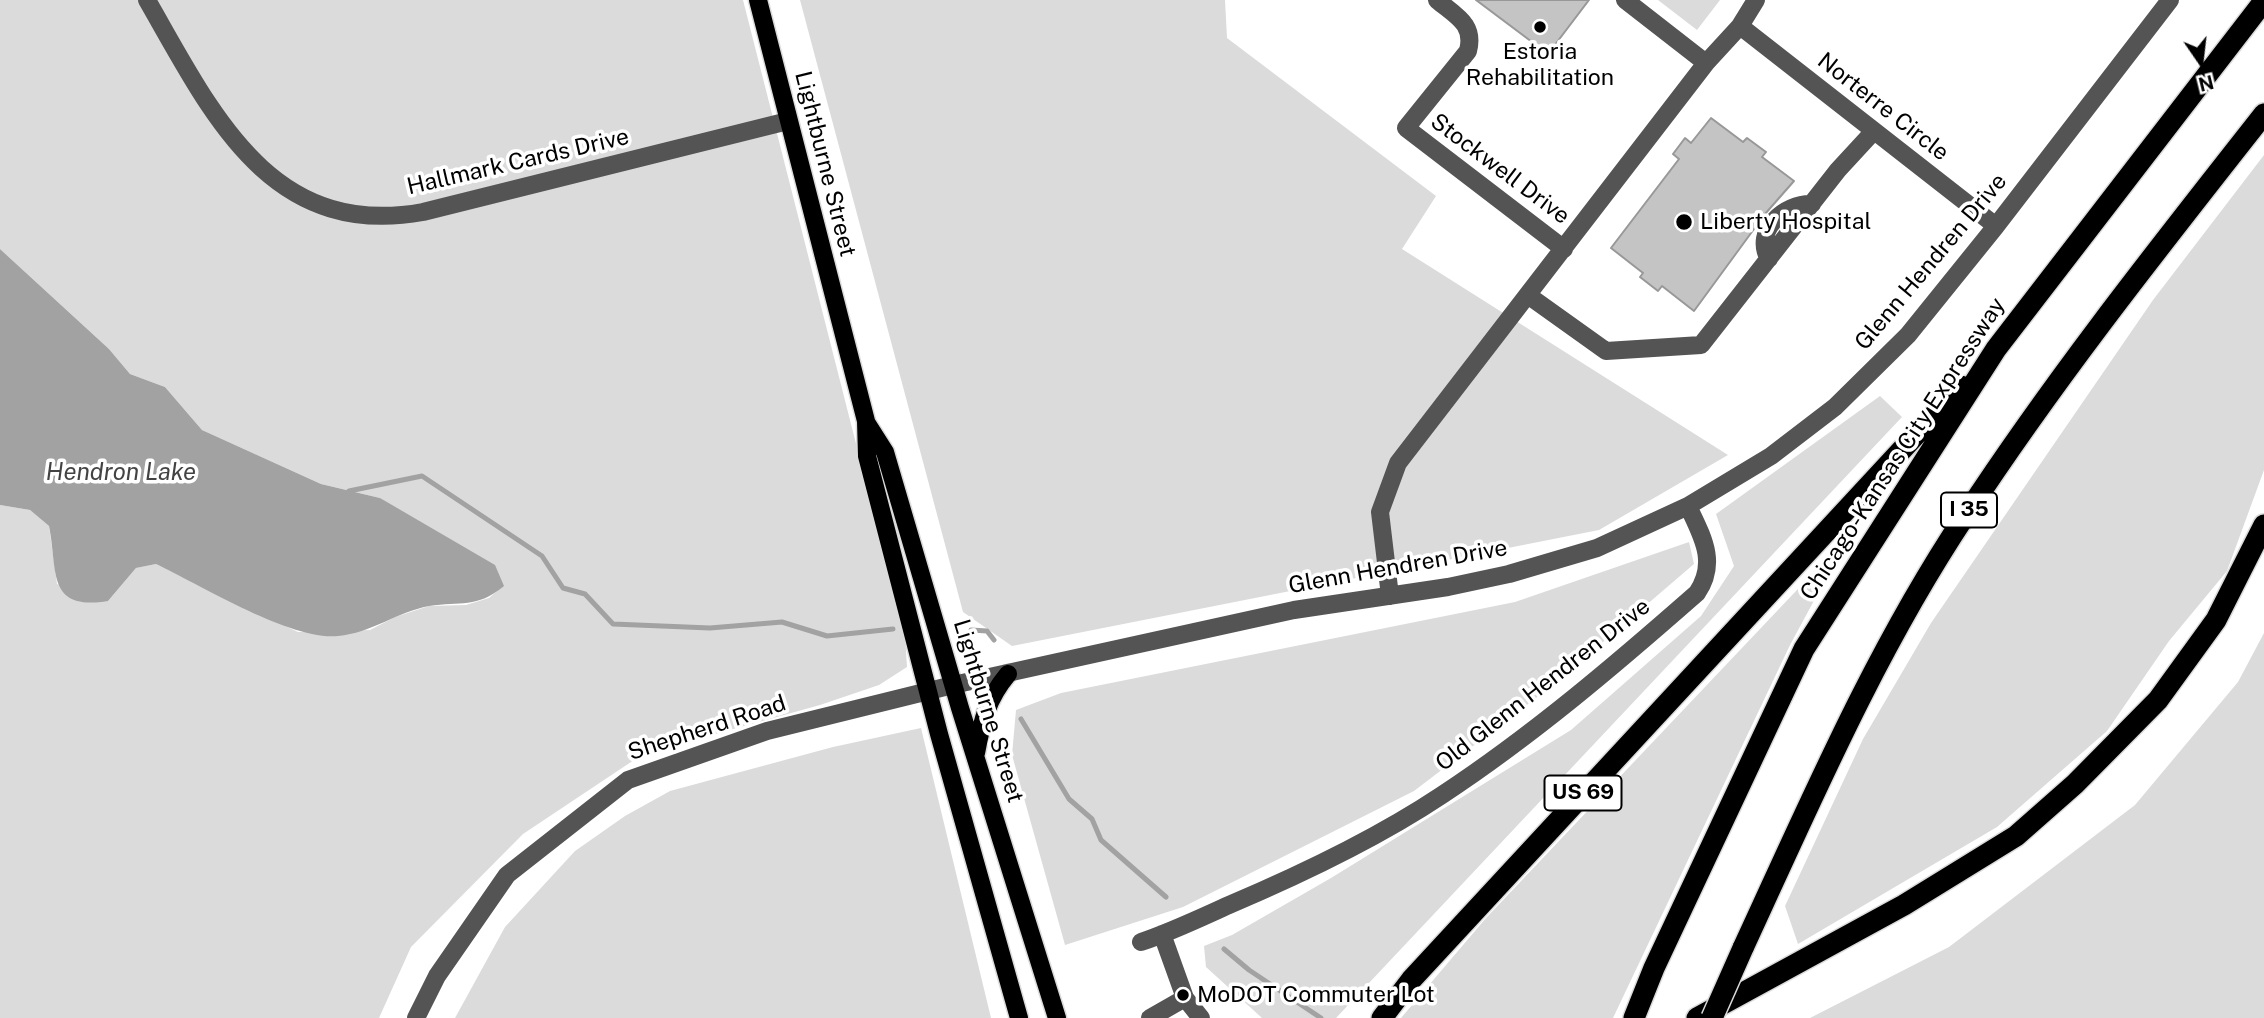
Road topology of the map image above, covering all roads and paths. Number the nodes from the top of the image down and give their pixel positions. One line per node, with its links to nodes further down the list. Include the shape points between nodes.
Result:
1 (147, 0): 11 (street, Hallmark Cards Drive, via 248,159 292,191 342,211 383,216 423,212)
2 (758, 0): 11 (main road, Lightburne Street)
3 (1437, 0): 14 (street, Stockwell Drive, via 1468,26 1468,51 1406,128)
4 (1625, 0): 9 (street)
5 (1756, 0): 8 (street)
6 (2264, 1): 16 (highway, Chicago-Kansas City Expressway / I 35)
7 (2161, 3): 13 (street, Glenn Hendren Drive)
8 (1740, 26): 9 (street); 12 (street, Norterre Circle)
9 (1706, 64): 14 (street)
10 (2264, 114): 36 (highway, I 35, bridge, via 2134,279 1964,517 1858,700)
11 (788, 121): 17 (main road, Lightburne Street)
12 (1874, 131): 13 (street, Norterre Circle); 15 (street, via 1701,345 1606,351)
13 (1996, 226): 18 (street, Glenn Hendren Drive, via 1908,335 1835,407 1771,456)
14 (1564, 249): 15 (street)
15 (1529, 296): 20 (street, via 1398,463 1380,512)
16 (1996, 349): 33 (highway, US 69, via 1411,980); 34 (highway, Chicago-Kansas City Expressway / I 35, via 1804,649)
17 (866, 421): 22 (main road, Lightburne Street, via 885,452); 23 (main road, Lightburne Street, via 867,456)
18 (1688, 506): 20 (street, Glenn Hendren Drive, via 1597,548 1552,562 1475,583); 25 (street, Old Glenn Hendren Drive, via 1706,546 1705,581 1612,668 1441,796 1274,886)
19 (2264, 525): 35 (highway, via 2216,620 2158,700 2017,836 1904,905)
20 (1390, 596): 21 (street, Glenn Hendren Drive, via 1294,610)
21 (1008, 674): 22 (street, Glenn Hendren Drive); 24 (main road, via 992,694 982,719)
22 (953, 685): 23 (street, Shepherd Road); 24 (main road, Lightburne Street)
23 (928, 691): 28 (street, Shepherd Road, via 767,731 628,780 507,875 437,976); 29 (main road, Lightburne Street)
24 (976, 756): 30 (main road, Lightburne Street)
25 (1162, 934): 26 (street, Old Glenn Hendren Drive); 27 (street)
26 (1140, 942)
27 (1185, 998): 31 (street); 32 (street)
28 (416, 1018)
29 (1019, 1018)
30 (1057, 1018)
31 (1150, 1018)
32 (1202, 1018)
33 (1382, 1018)
34 (1634, 1018)
35 (1697, 1018)
36 (1712, 1018)

